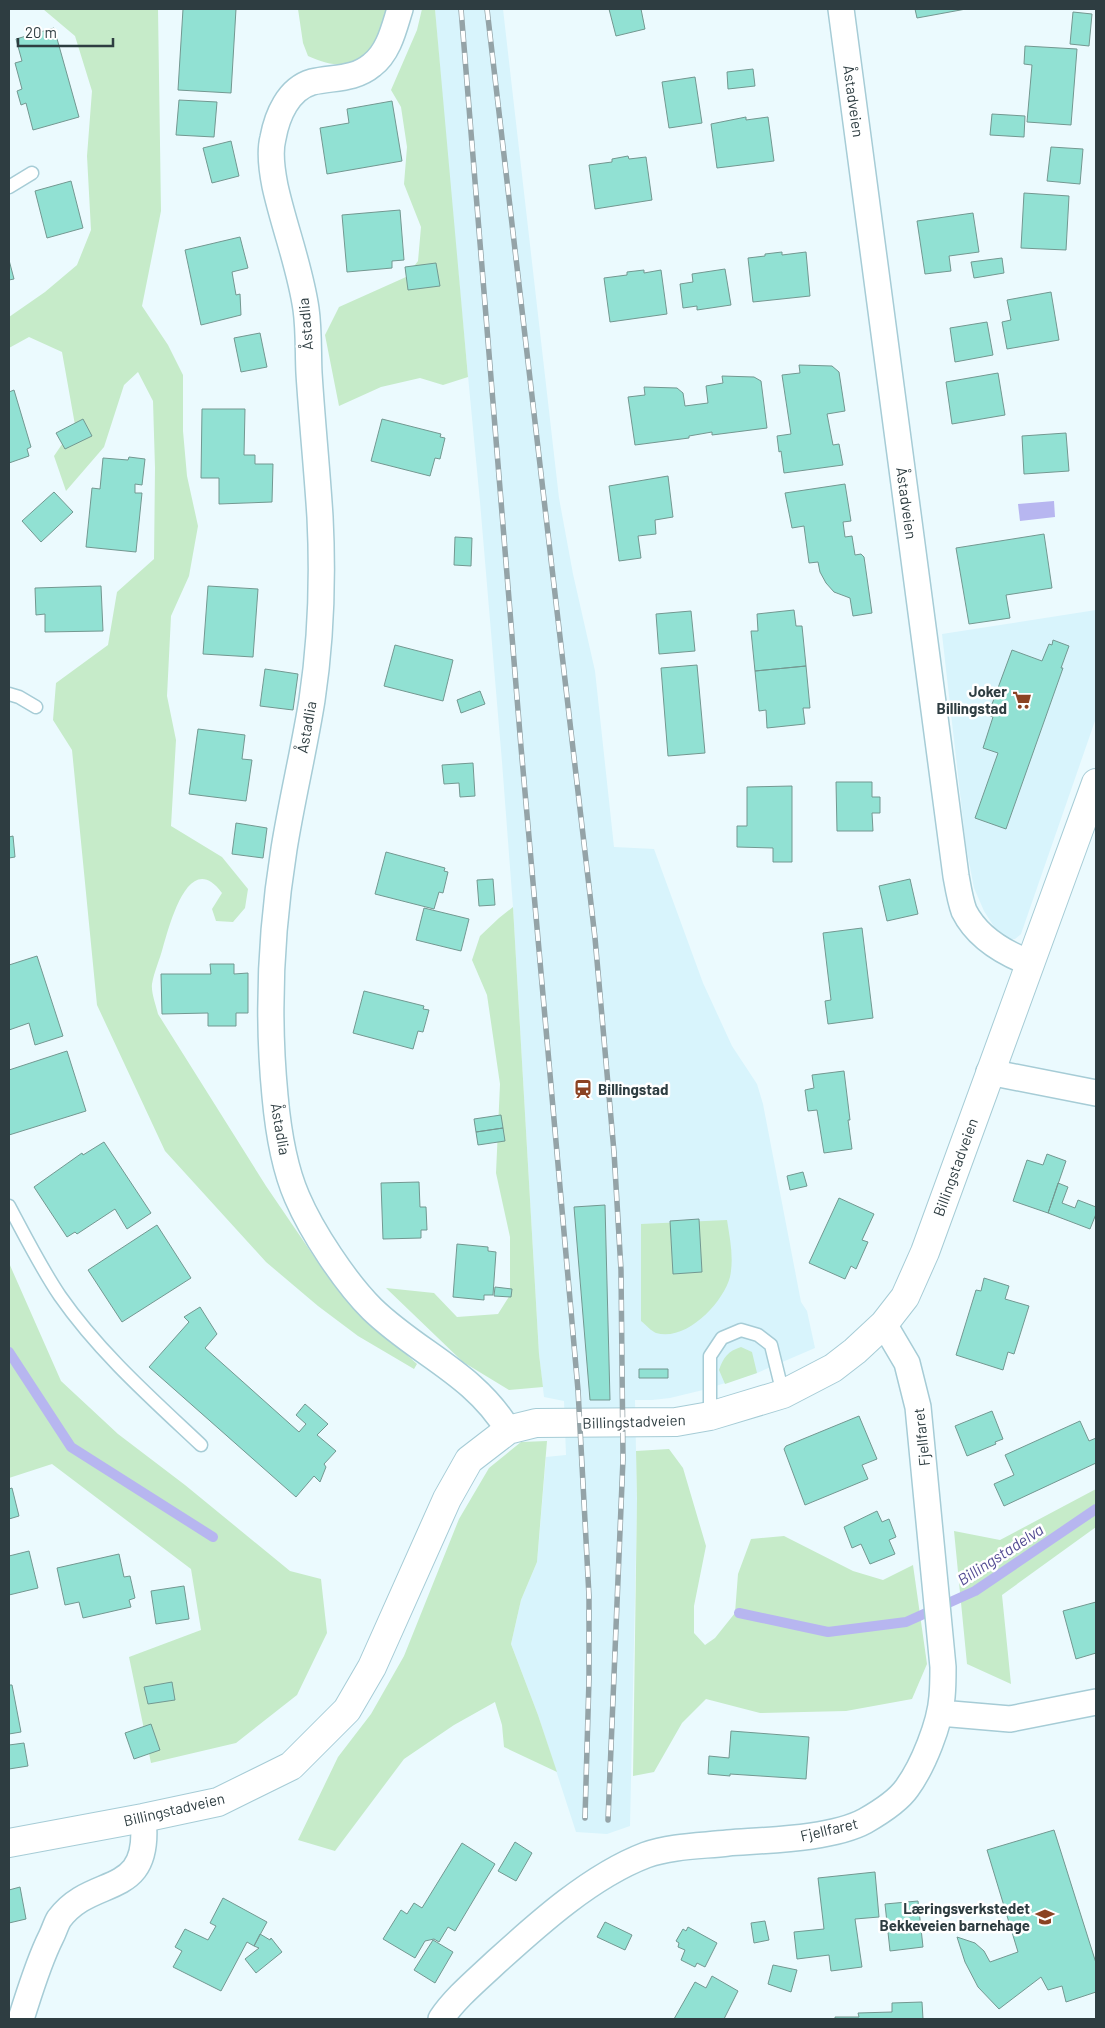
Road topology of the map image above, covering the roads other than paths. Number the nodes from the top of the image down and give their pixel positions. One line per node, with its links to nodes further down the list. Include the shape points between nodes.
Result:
1 (400, 9): 15 (street, Åstadlia, via 391,38 374,64 357,75 304,86 290,97 272,142 272,171 280,211 306,310 320,519 320,584 319,634 312,697 284,851 272,958 272,1059 279,1130 296,1196 334,1261 372,1309 487,1399)
2 (841, 9): 8 (street, Åstadveien, via 956,876 964,910 970,920 996,946)
3 (32, 173): 4 (lane)
4 (9, 187)
5 (9, 694): 6 (lane)
6 (36, 707)
7 (1096, 783): 8 (main road, Billingstadveien)
8 (1030, 963): 9 (main road, Billingstadveien)
9 (989, 1072): 10 (street); 12 (main road, Billingstadveien, via 925,1252 905,1297)
10 (1096, 1093)
11 (9, 1206): 16 (lane, via 60,1295 92,1338)
12 (884, 1324): 13 (main road, Billingstadveien, via 833,1368); 18 (street, Fjellfaret, via 907,1363 918,1407 943,1667)
13 (783, 1394): 14 (main road, Billingstadveien); 14 (lane, via 771,1345 758,1335 741,1330 722,1338 710,1356)
14 (710, 1416): 15 (main road, Billingstadveien, via 676,1422 536,1422)
15 (508, 1430): 19 (main road, Billingstadveien, via 469,1460 447,1499 372,1667 347,1710 291,1766 218,1802)
16 (201, 1445)
17 (1096, 1702): 18 (street, via 1010,1719)
18 (940, 1713): 22 (street, Fjellfaret, via 920,1766 906,1789 864,1821 811,1836 681,1848 646,1855 607,1874 541,1923 482,1975)
19 (143, 1818): 20 (main road, Billingstadveien); 21 (street, via 143,1855 128,1878 82,1898 59,1919 38,1963)
20 (9, 1843)
21 (21, 2019)
22 (441, 2019)

